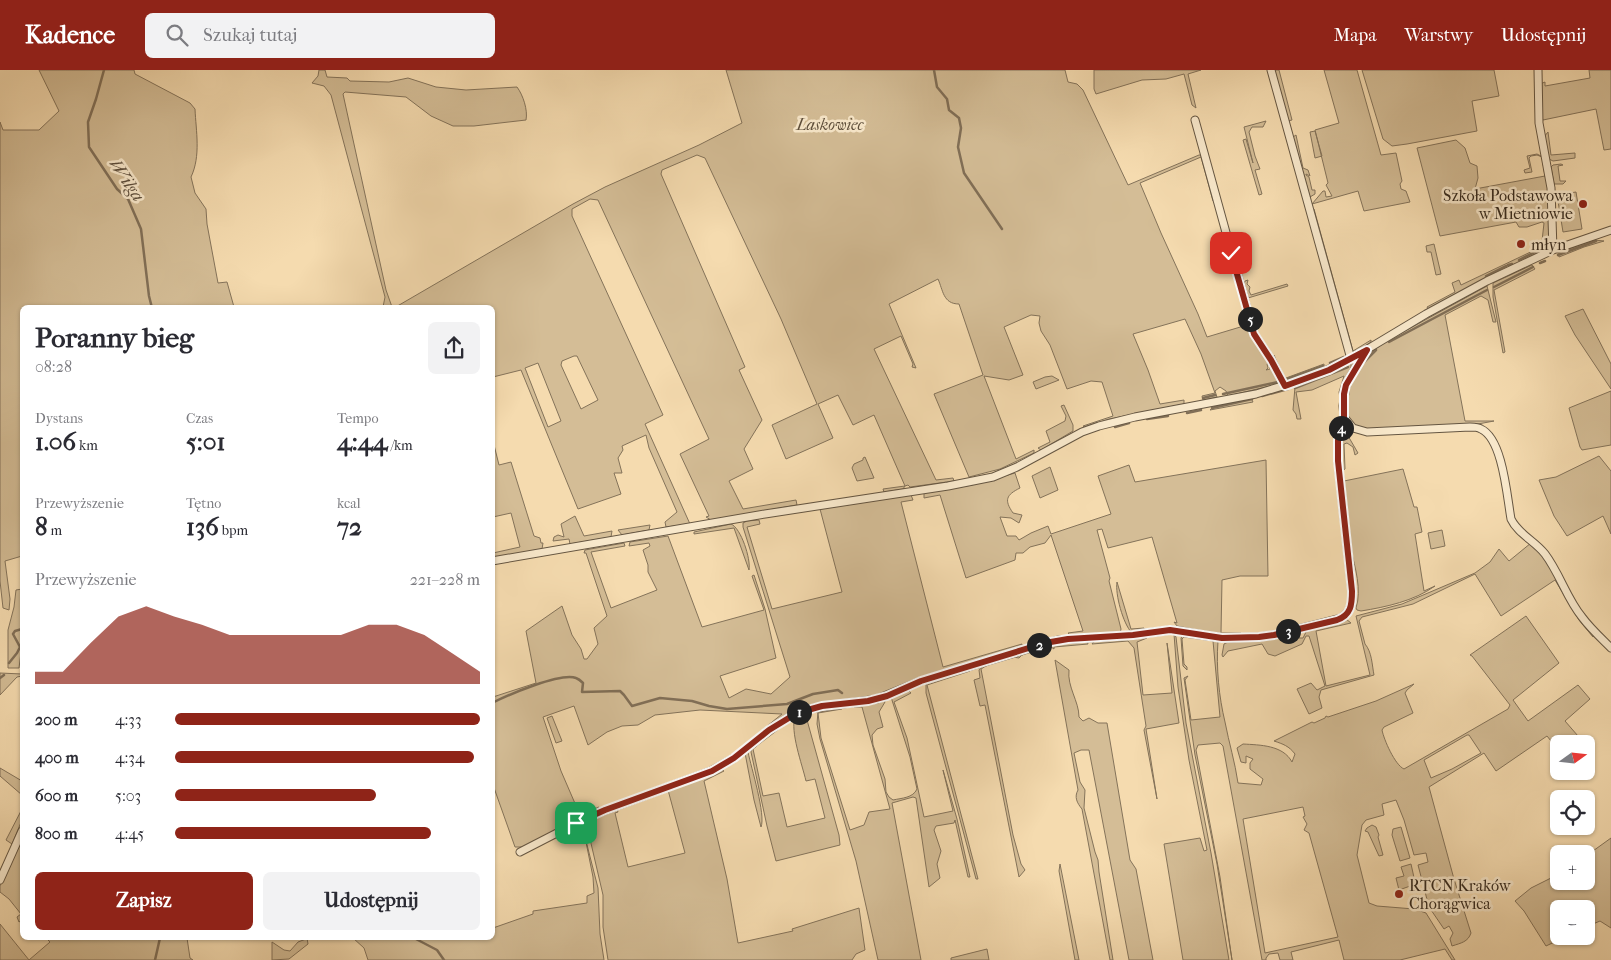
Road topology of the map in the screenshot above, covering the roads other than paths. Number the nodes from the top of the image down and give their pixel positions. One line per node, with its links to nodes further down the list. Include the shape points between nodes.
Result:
1 (1271, 70): 7 (street)
2 (1538, 70): 5 (street, via 1539,124 1551,188)
3 (1195, 120): 8 (street, via 1254,334)
4 (1611, 230): 5 (street)
5 (1553, 250): 6 (street, via 1487,281)
6 (1367, 350): 7 (street); 9 (street, via 1346,385)
7 (1351, 359): 8 (street)
8 (1285, 386): 10 (street, via 1099,426 1010,471 969,482)
9 (1344, 417): 11 (street, via 1353,428 1367,432 1470,427 1485,432 1500,458 1511,519 1545,554 1582,618); 13 (street, via 1338,440 1338,461 1352,599 1350,611 1341,618 1259,637 1222,638 1170,630 1058,640 921,681 887,696 809,709 780,723 712,771 590,816)
10 (495, 560)
11 (1611, 648)
12 (20, 835): 14 (street)
13 (520, 852)
14 (0, 880)

